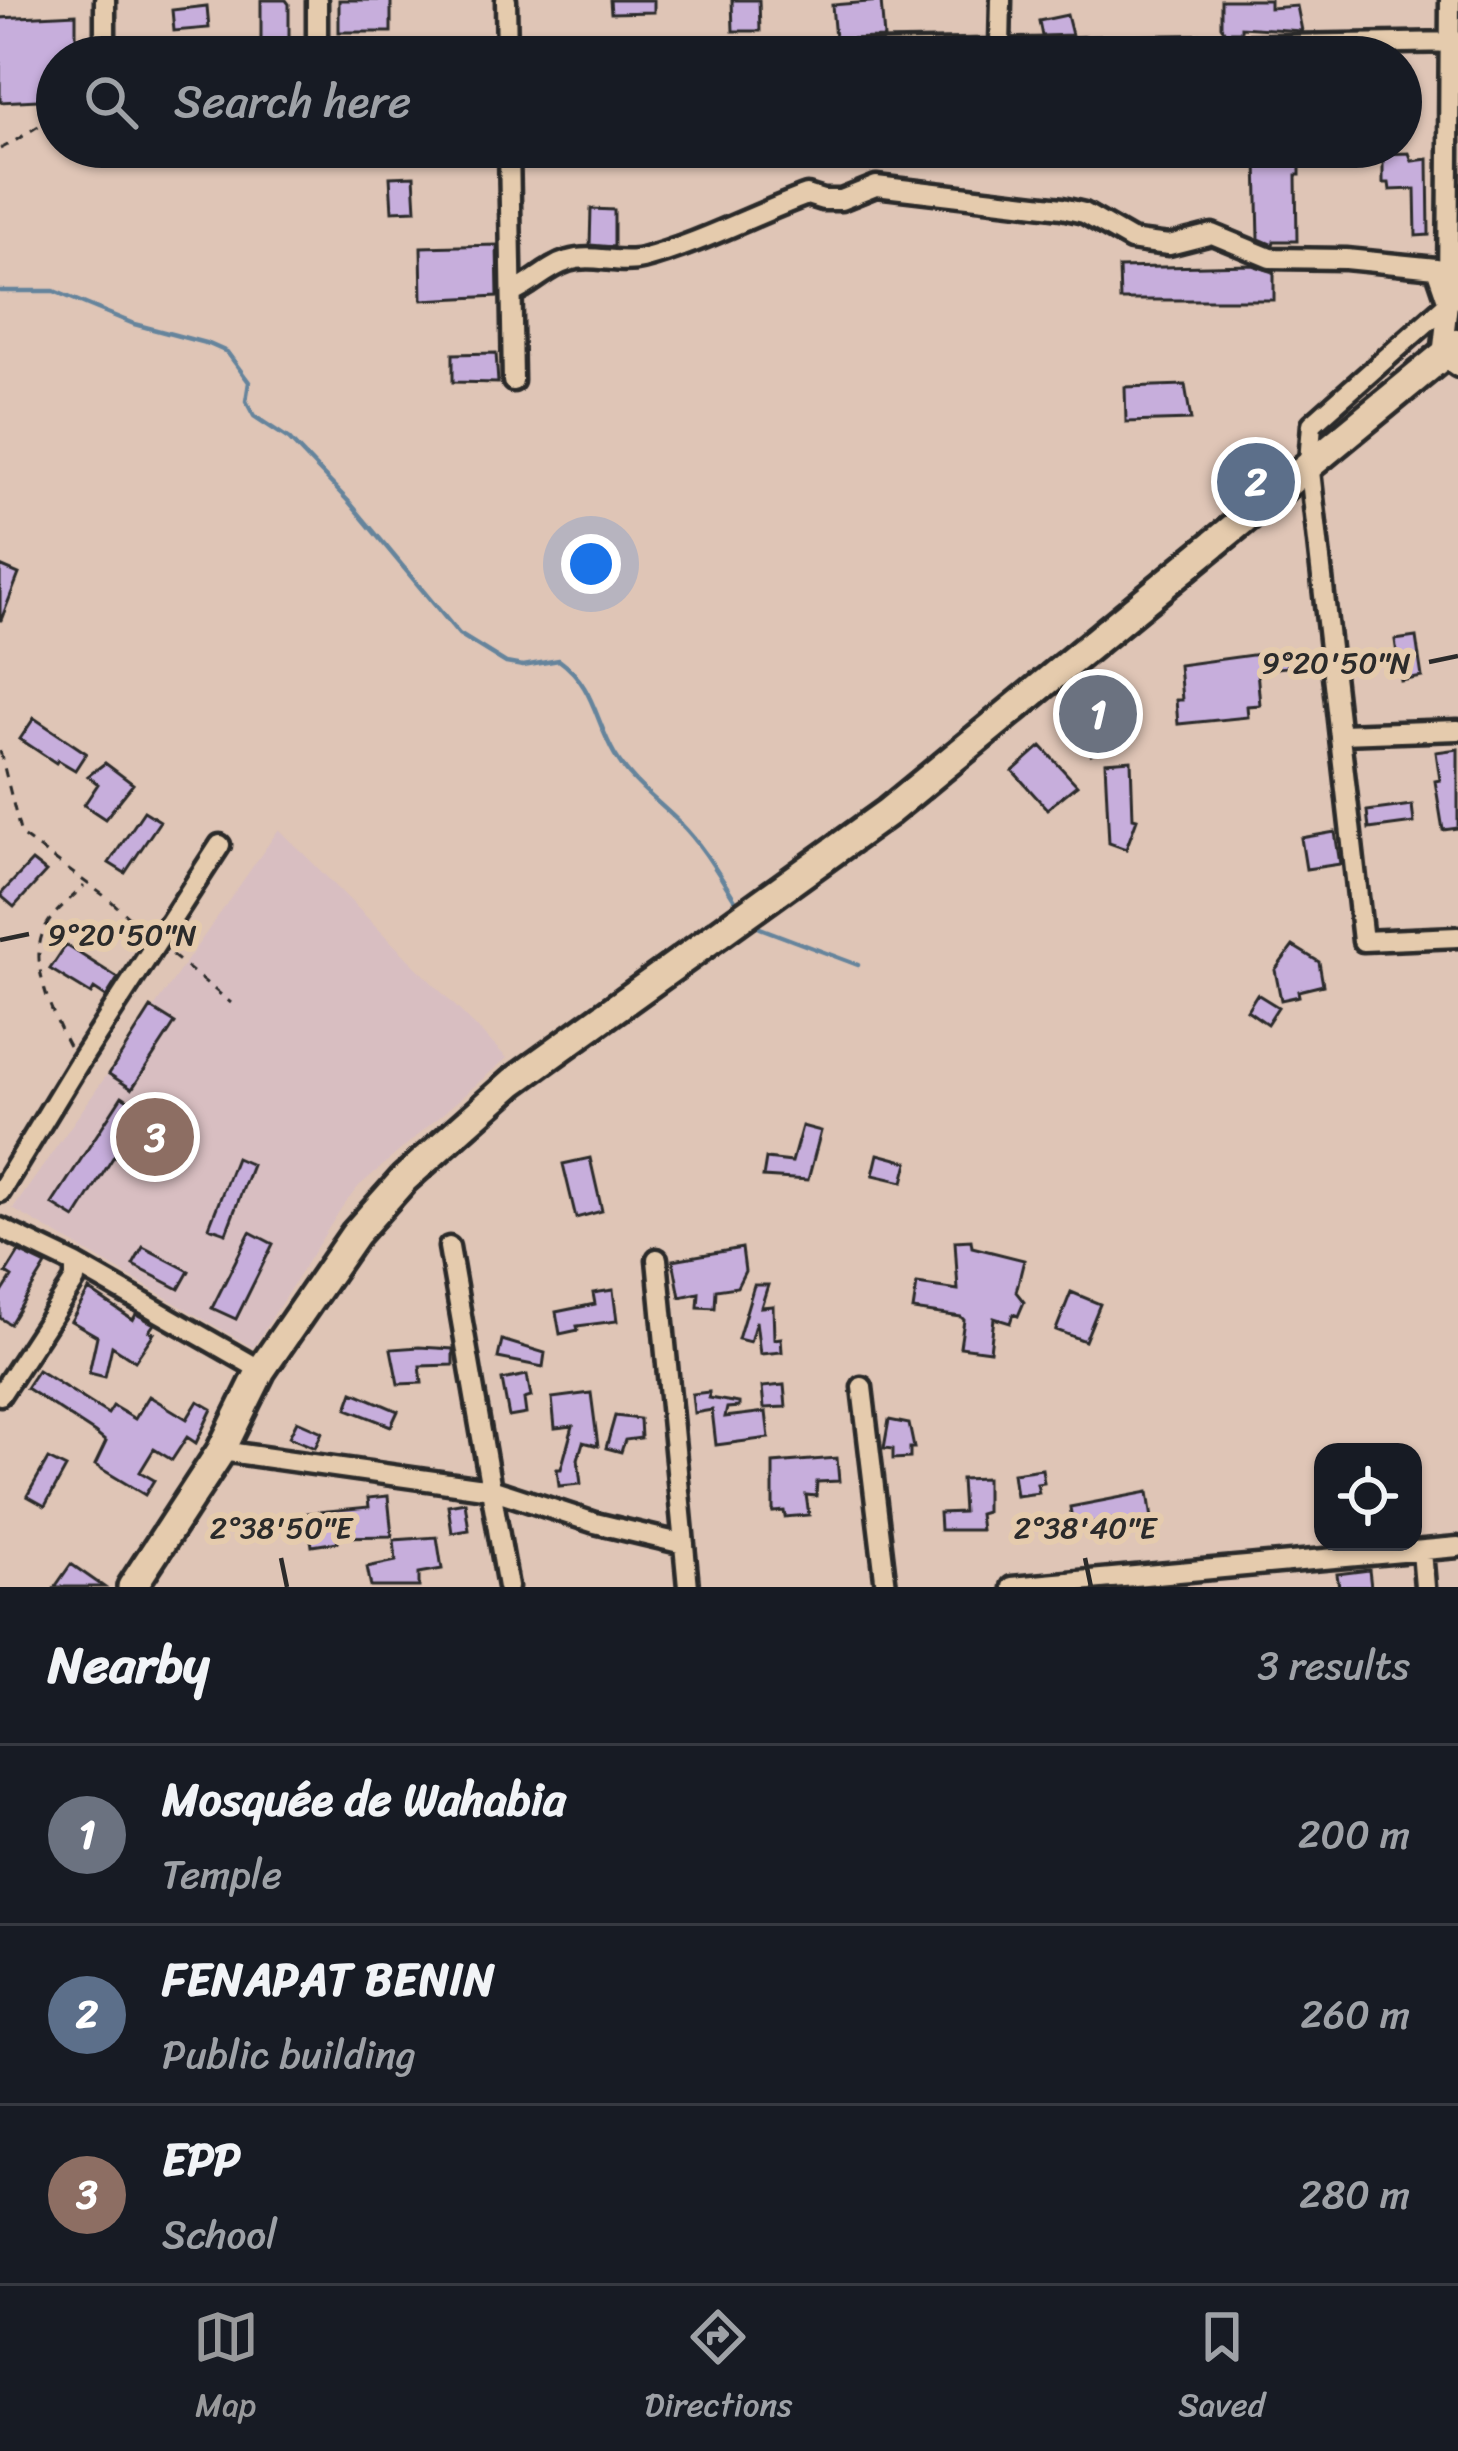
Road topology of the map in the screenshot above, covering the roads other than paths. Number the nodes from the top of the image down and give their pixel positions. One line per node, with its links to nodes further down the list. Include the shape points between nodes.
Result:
1 (105, 0): 6 (street)
2 (317, 0): 7 (street)
3 (506, 0): 8 (street)
4 (1001, 0): 9 (street)
5 (1450, 0): 11 (street)
6 (105, 36)
7 (317, 36)
8 (507, 36)
9 (1000, 36)
10 (1422, 42): 11 (street)
11 (1455, 42): 14 (street)
12 (509, 168): 13 (street)
13 (512, 293): 14 (street, via 567,261 636,261 807,195 841,200 876,186 1062,208 1144,242 1212,234 1270,258 1436,268); 16 (street)
14 (1453, 299): 15 (street); 17 (street, via 1312,424)
15 (1453, 355): 17 (main road)
16 (513, 381)
17 (1309, 462): 19 (street); 27 (main road, via 888,812 514,1082 375,1208)
18 (1458, 730): 19 (street)
19 (1341, 734): 21 (street, via 1363,940)
20 (220, 845): 22 (street)
21 (1458, 938)
22 (0, 1192)
23 (0, 1228): 26 (street)
24 (449, 1246): 31 (street)
25 (657, 1259): 32 (street)
26 (75, 1264): 27 (street); 29 (street, via 75,1280)
27 (261, 1370): 30 (main road)
28 (862, 1387): 40 (street)
29 (0, 1395)
30 (221, 1451): 31 (street); 37 (main road)
31 (491, 1490): 32 (street); 38 (street)
32 (684, 1544): 39 (street)
33 (1458, 1547): 34 (street)
34 (1422, 1551): 35 (street); 43 (street)
35 (1259, 1564): 36 (street); 42 (street)
36 (1066, 1585): 41 (street)
37 (132, 1587)
38 (508, 1587)
39 (688, 1587)
40 (886, 1587)
41 (1012, 1587)
42 (1261, 1587)
43 (1425, 1587)

